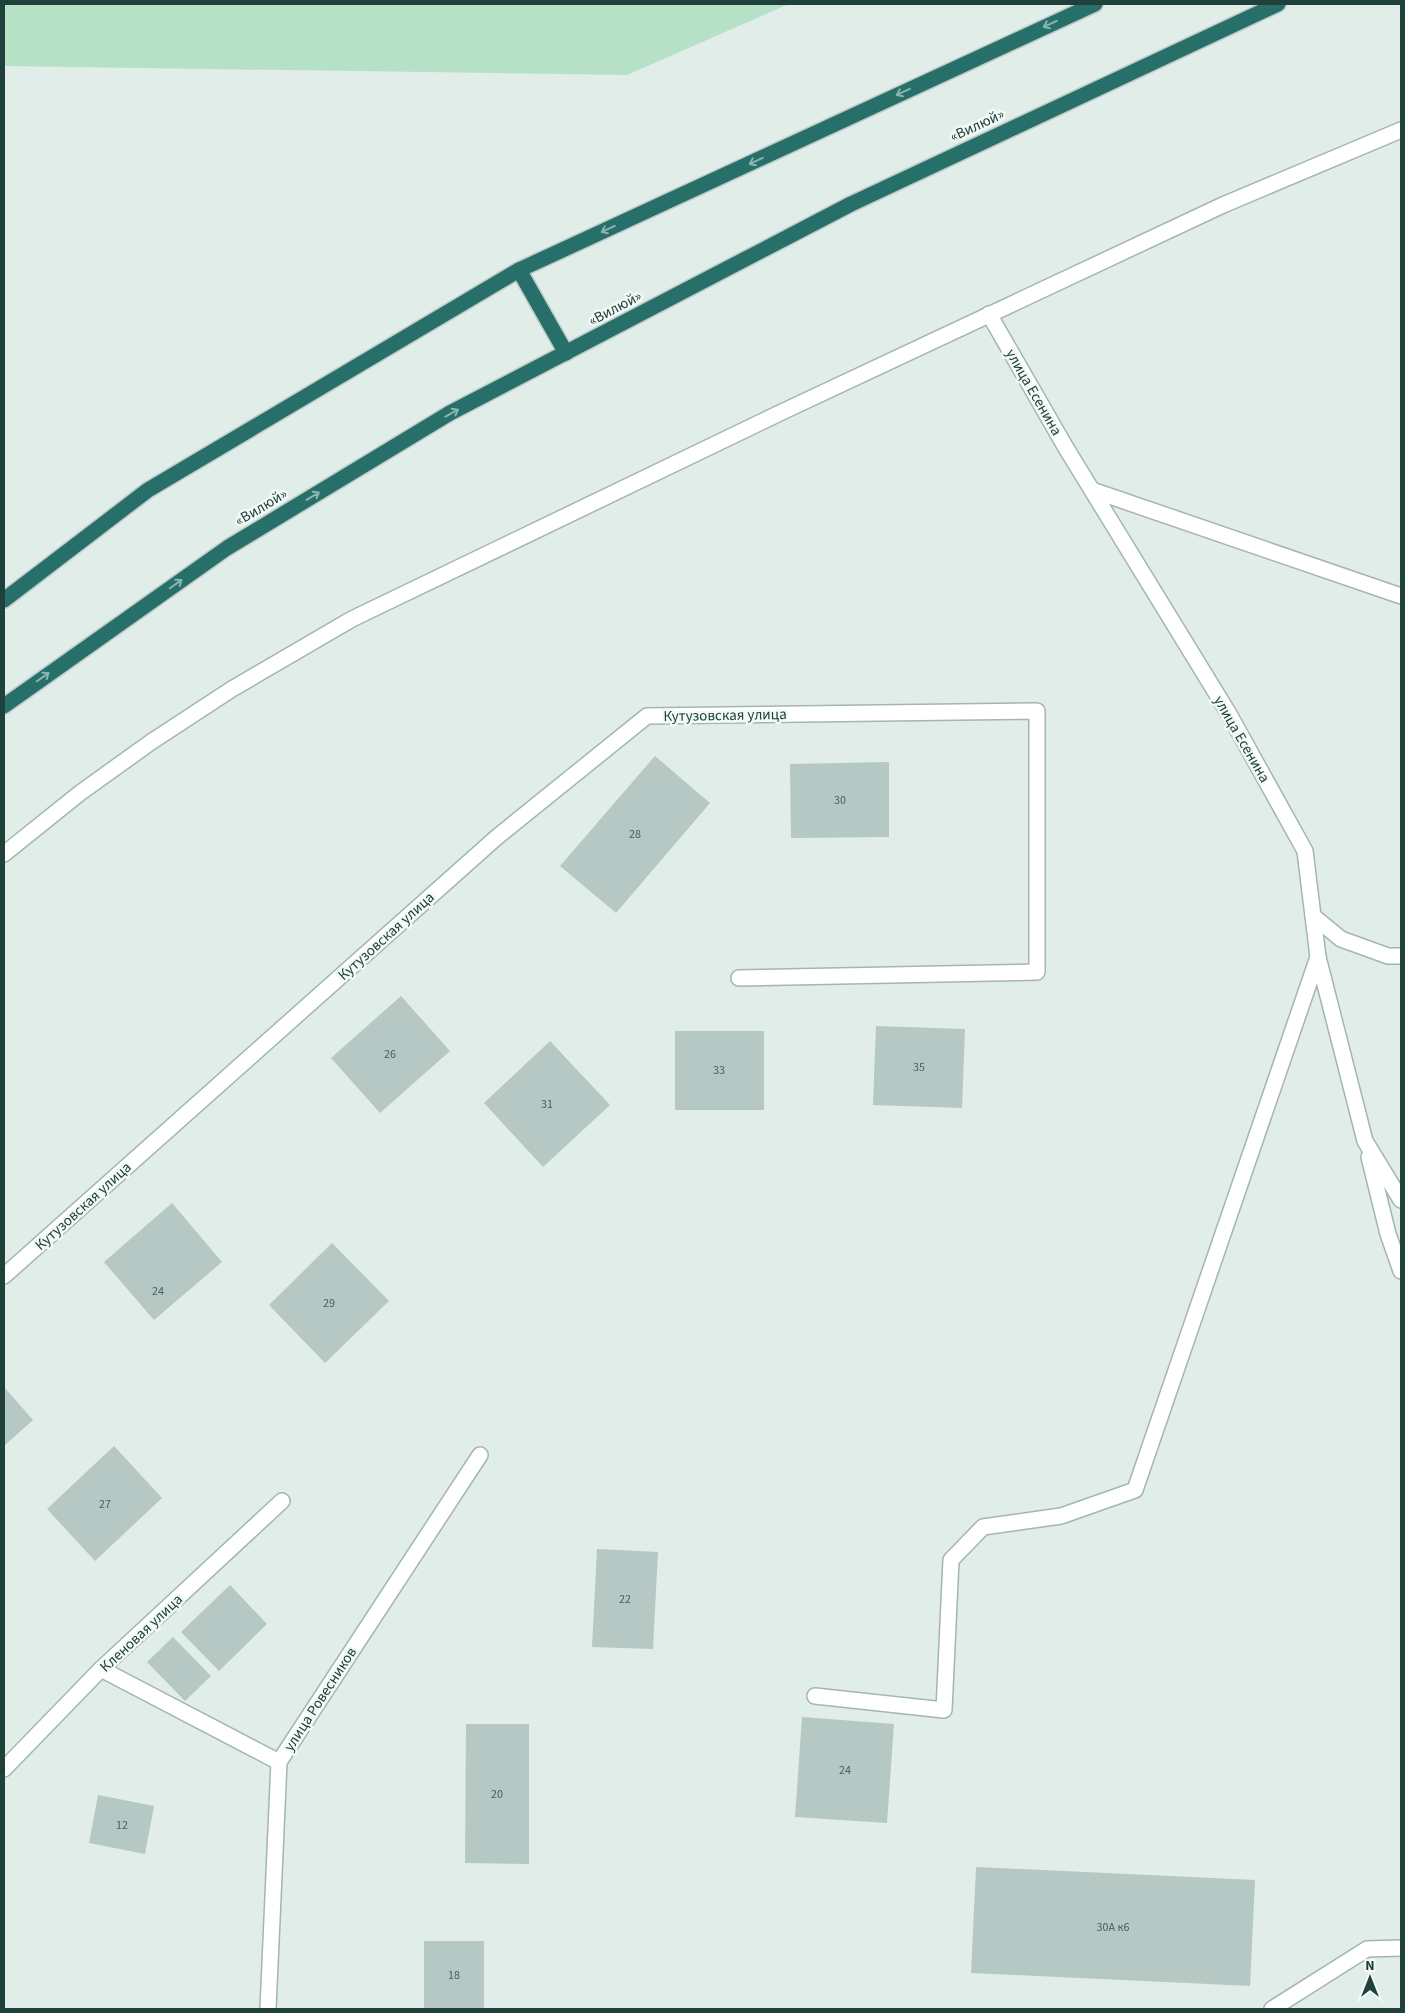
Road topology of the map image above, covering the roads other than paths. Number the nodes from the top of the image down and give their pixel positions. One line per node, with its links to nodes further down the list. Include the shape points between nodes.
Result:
1 (1095, 4): 4 (highway, one-way to 4)
2 (1278, 4): 6 (highway, «Вилюй», via 851,204)
3 (1401, 130): 5 (street, via 1223,205)
4 (520, 270): 6 (highway); 9 (highway, via 148,490)
5 (989, 314): 7 (street, улица Есенина); 11 (street, via 352,619 232,689 151,742)
6 (566, 353): 10 (highway, «Вилюй», one-way to 6, via 227,548 450,413)
7 (1092, 490): 8 (street); 12 (street, улица Есенина, via 1229,714 1305,850)
8 (1401, 596)
9 (4, 600)
10 (4, 706)
11 (4, 854)
12 (1313, 916): 13 (street, via 1340,939 1388,956); 14 (street, улица Есенина)
13 (1401, 956)
14 (1318, 957): 16 (street, улица Есенина); 23 (street, via 1136,1490 1061,1516 983,1527 952,1560 944,1710)
15 (739, 978): 19 (street, Кутузовская улица, via 1037,972 1037,710 647,716 497,837)
16 (1365, 1141): 17 (street, улица Есенина); 18 (street, via 1388,1234)
17 (1401, 1200)
18 (1401, 1271)
19 (4, 1276)
20 (480, 1455): 24 (street, улица Ровесников)
21 (282, 1501): 22 (street, Кленовая улица)
22 (101, 1669): 24 (street); 25 (street, Кленовая улица)
23 (815, 1696)
24 (279, 1762): 27 (street, улица Ровесников)
25 (4, 1769)
26 (1401, 1948): 28 (street, via 1367,1950)
27 (268, 2009)
28 (1272, 2009)

